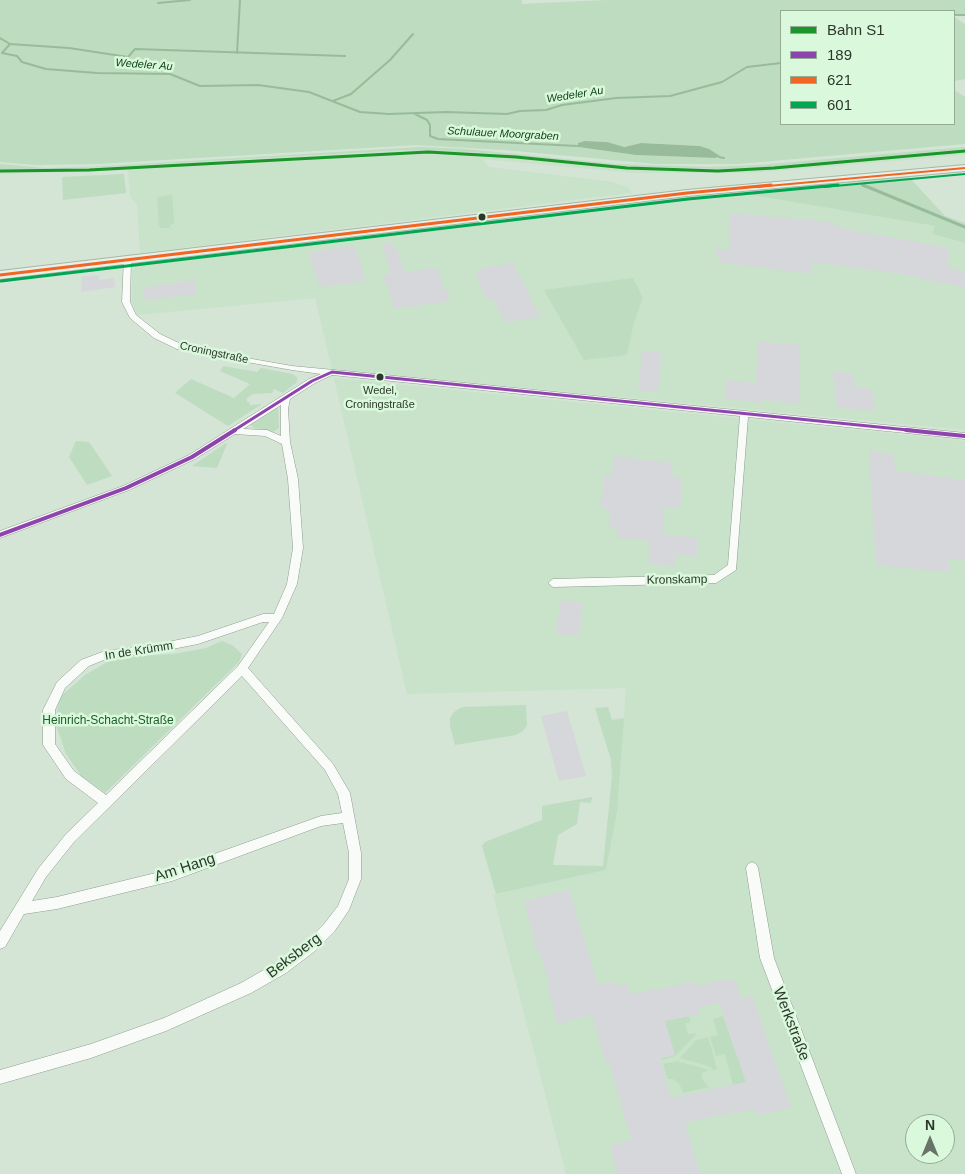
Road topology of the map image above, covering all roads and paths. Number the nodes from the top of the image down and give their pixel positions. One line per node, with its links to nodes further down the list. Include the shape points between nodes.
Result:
1 (965, 168): 2 (main road, via 687,193)
2 (127, 259): 3 (main road); 4 (street, Croningstraße, via 126,302 132,314 157,336 180,347)
3 (0, 275)
4 (292, 368): 5 (street, Croningstraße); 6 (street, via 303,374)
5 (332, 372): 6 (street); 8 (street)
6 (304, 386): 7 (street)
7 (286, 398): 9 (street); 11 (street)
8 (744, 414): 10 (street); 13 (street, Kronskamp, via 733,567 716,580)
9 (234, 432): 11 (street, via 267,433); 12 (street, via 192,457 133,485)
10 (965, 436)
11 (286, 442): 14 (street, via 298,548 292,584)
12 (0, 535)
13 (553, 583)
14 (277, 618): 15 (street); 16 (street, In de Krümm, via 263,618 198,640 105,655 85,664 61,685 49,710 49,745 70,775)
15 (242, 669): 16 (street); 17 (street, Beksberg, via 329,767 344,793)
16 (106, 802): 19 (street, via 70,838)
17 (348, 817): 19 (street, Am Hang, via 321,821 172,874); 21 (street, Beksberg, via 356,853 355,879 343,910 310,948 246,988 166,1024 91,1051)
18 (752, 868): 22 (street, Werkstraße, via 767,958)
19 (19, 908): 20 (street)
20 (0, 943)
21 (0, 1077)
22 (849, 1174)

